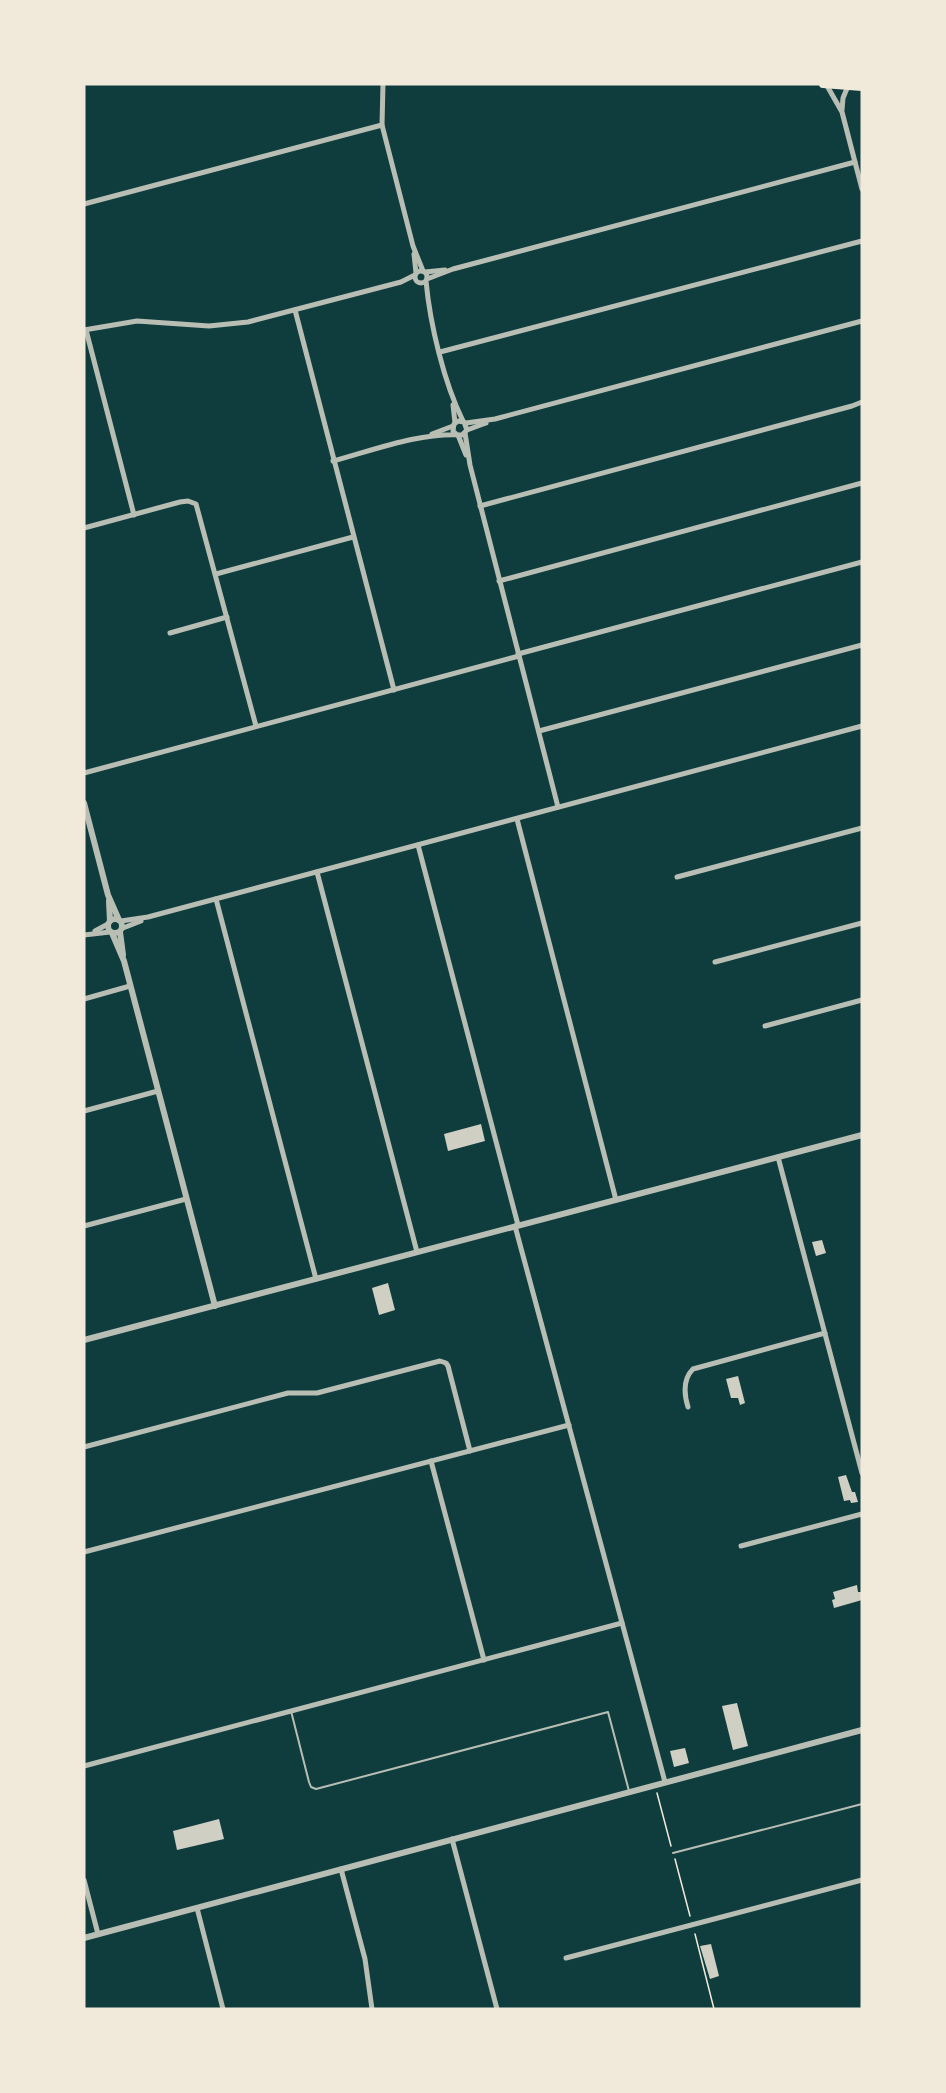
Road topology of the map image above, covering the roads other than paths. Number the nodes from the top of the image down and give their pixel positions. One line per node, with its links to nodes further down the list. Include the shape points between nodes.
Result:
1 (383, 84): 6 (street)
2 (824, 84): 3 (highway); 5 (street)
3 (849, 85): 4 (highway); 5 (street)
4 (862, 87)
5 (842, 112): 7 (street)
6 (382, 125): 9 (street); 11 (street)
7 (855, 162): 8 (street); 12 (street)
8 (862, 189)
9 (84, 204)
10 (862, 241): 22 (street)
11 (413, 246): 13 (street); 14 (street)
12 (453, 269): 13 (street); 15 (street)
13 (424, 272): 14 (street); 15 (street)
14 (416, 274): 16 (street); 17 (street)
15 (426, 280): 17 (street); 18 (street)
16 (401, 282): 17 (street); 19 (street)
17 (418, 282): 18 (street)
18 (428, 305): 22 (street)
19 (295, 310): 21 (street, via 237,324 137,321); 31 (street)
20 (862, 321): 25 (street)
21 (85, 330): 35 (street)
22 (440, 352): 23 (street)
23 (450, 391): 26 (street); 27 (street)
24 (862, 402): 34 (street)
25 (495, 419): 26 (street); 28 (street)
26 (464, 422): 27 (street); 28 (street)
27 (454, 424): 29 (street); 30 (street)
28 (466, 432): 29 (street); 32 (street)
29 (457, 435): 30 (street); 32 (street)
30 (425, 437): 31 (street)
31 (333, 461): 37 (street)
32 (470, 465): 34 (street)
33 (862, 483): 40 (street)
34 (480, 506): 40 (street)
35 (134, 515): 36 (street); 39 (street, via 192,502 198,508)
36 (84, 528)
37 (353, 537): 39 (street); 45 (street)
38 (862, 562): 44 (street)
39 (216, 574): 41 (street)
40 (499, 581): 44 (street)
41 (227, 617): 42 (street); 46 (street)
42 (170, 633)
43 (862, 645): 48 (street)
44 (519, 655): 45 (street); 48 (street)
45 (394, 690): 46 (street)
46 (256, 726): 49 (street)
47 (862, 726): 51 (street)
48 (539, 731): 51 (street)
49 (84, 773)
50 (84, 804): 57 (street)
51 (558, 807): 52 (street)
52 (517, 819): 54 (street); 74 (street)
53 (862, 828): 56 (street)
54 (418, 845): 55 (street); 76 (street)
55 (317, 872): 58 (street); 77 (street)
56 (677, 878)
57 (108, 895): 60 (street); 61 (street)
58 (216, 899): 60 (street); 78 (street)
59 (862, 923): 64 (street)
60 (121, 925): 61 (street); 61 (street, via 115,919); 63 (street)
61 (110, 928): 62 (street); 63 (street)
62 (86, 935)
63 (124, 961): 65 (street)
64 (715, 962)
65 (130, 986): 66 (street); 69 (street)
66 (84, 999)
67 (862, 1000): 68 (street)
68 (765, 1026)
69 (158, 1091): 70 (street); 73 (street)
70 (84, 1111)
71 (862, 1135): 72 (street)
72 (778, 1157): 74 (street); 80 (street)
73 (186, 1199): 75 (street); 79 (street)
74 (616, 1200): 76 (street)
75 (84, 1226)
76 (517, 1226): 77 (street); 83 (street)
77 (417, 1252): 78 (street)
78 (316, 1279): 79 (street)
79 (214, 1306): 81 (street)
80 (825, 1333): 82 (street, via 693,1369 684,1391); 87 (street)
81 (84, 1340)
82 (688, 1407)
83 (569, 1425): 85 (street); 91 (street)
84 (84, 1447): 85 (street, via 288,1393 317,1393 440,1361 448,1366)
85 (470, 1451): 86 (street)
86 (431, 1461): 90 (street); 92 (street)
87 (862, 1473)
88 (862, 1514): 89 (street)
89 (741, 1546)
90 (84, 1552)
91 (622, 1623): 92 (street); 96 (street)
92 (484, 1660): 93 (street)
93 (291, 1711): 95 (street); 97 (lane, via 309,1782 316,1789 608,1712)
94 (862, 1730): 96 (street)
95 (84, 1766)
96 (665, 1782): 97 (street)
97 (629, 1792): 99 (street)
98 (862, 1804): 100 (lane)
99 (452, 1839): 101 (street); 110 (street)
100 (673, 1853)
101 (341, 1869): 104 (street); 109 (street, via 365,1959)
102 (84, 1880): 105 (street)
103 (862, 1880): 107 (street)
104 (197, 1908): 105 (street); 108 (street)
105 (98, 1934): 106 (street)
106 (84, 1938)
107 (566, 1958)
108 (223, 2009)
109 (372, 2009)
110 (498, 2009)

